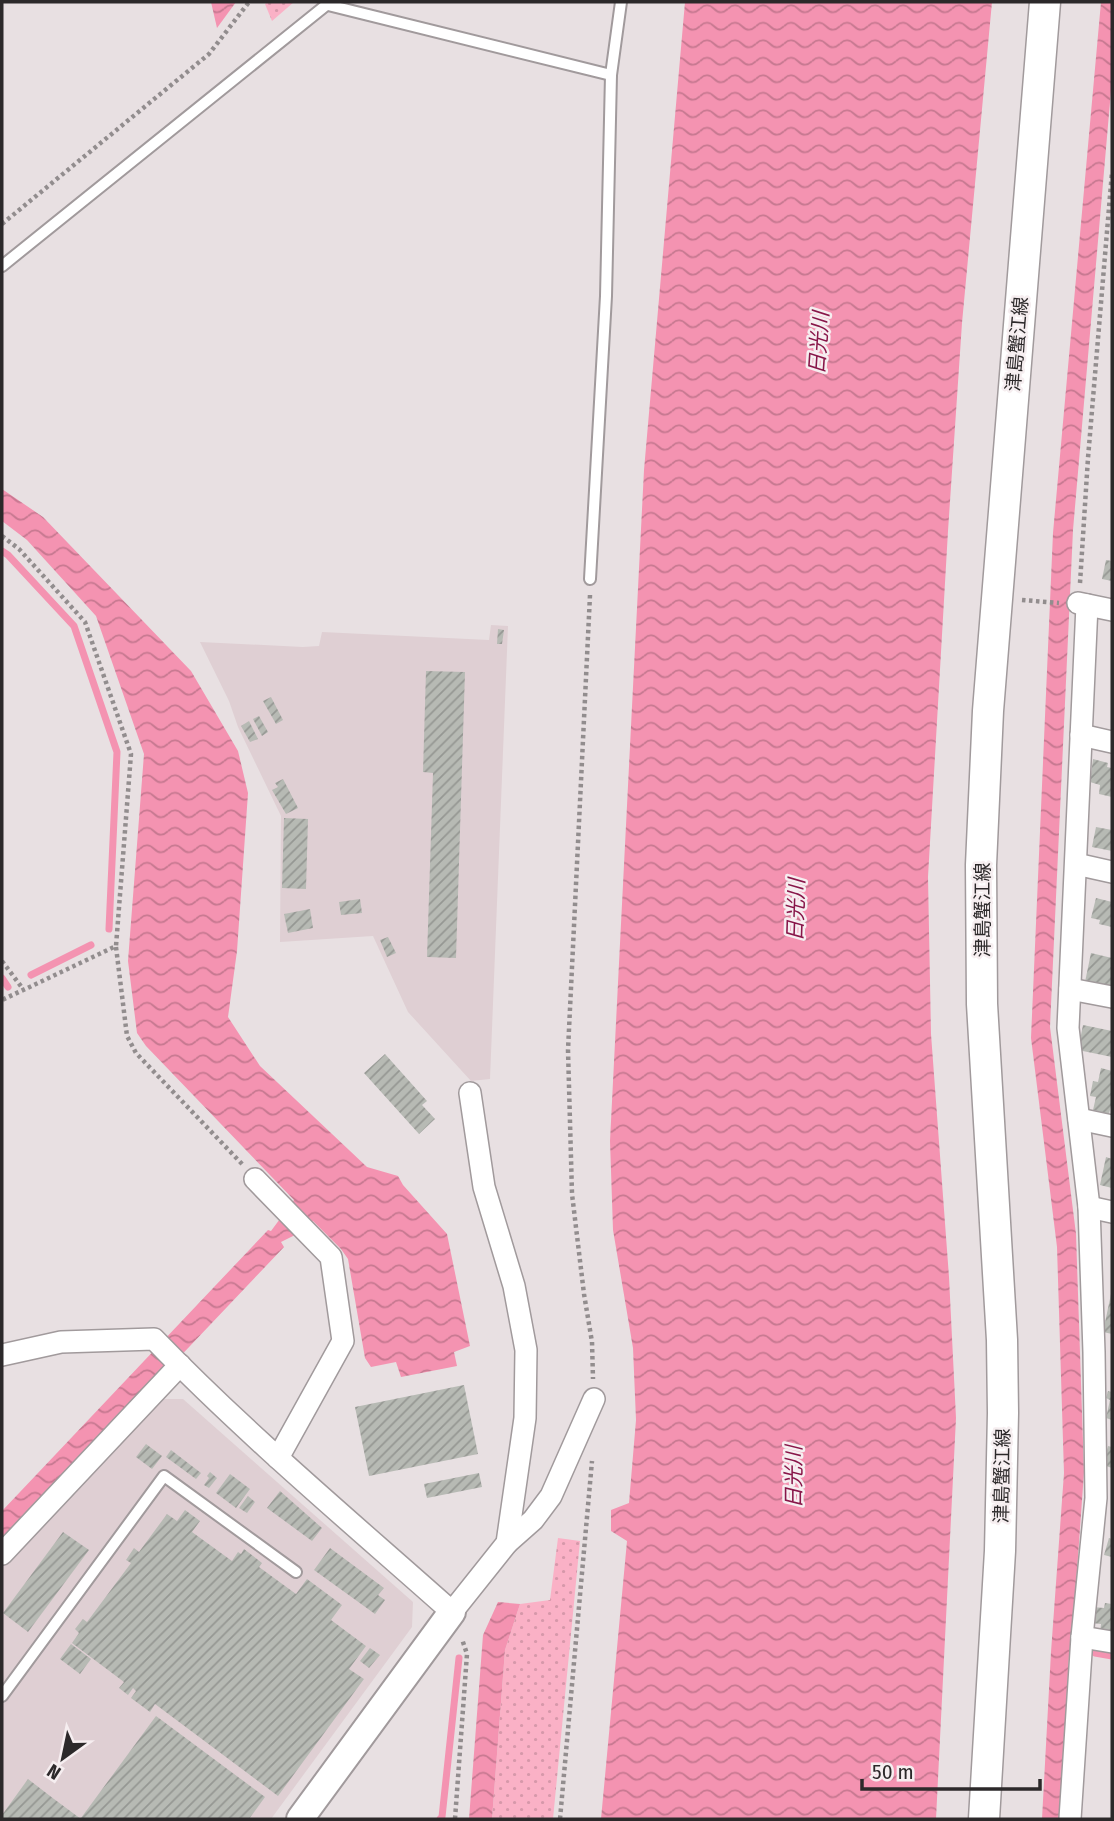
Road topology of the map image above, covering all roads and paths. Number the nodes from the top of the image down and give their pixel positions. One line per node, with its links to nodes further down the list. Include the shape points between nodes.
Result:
1 (249, 2): 7 (path, via 209,54)
2 (621, 2): 5 (lane)
3 (1045, 2): 46 (main road, 津島蟹江線, via 988,711 981,866 982,1004 1003,1413)
4 (329, 4): 5 (lane); 8 (lane)
5 (611, 75): 10 (lane, via 606,296)
6 (1112, 172): 11 (path, via 1089,445)
7 (2, 224)
8 (2, 266)
9 (2, 536): 17 (path, via 85,622 131,754)
10 (590, 579): 32 (path, via 568,1050 572,1194 592,1342)
11 (1082, 604): 12 (street); 13 (street)
12 (1112, 610)
13 (1081, 735): 14 (street); 15 (street)
14 (1112, 742)
15 (1076, 864): 16 (street); 20 (street)
16 (1112, 872)
17 (116, 946): 19 (path); 26 (path, via 127,1036 136,1053)
18 (2, 961): 19 (path)
19 (23, 989): 22 (path)
20 (1070, 989): 21 (street); 24 (street, via 1068,1028)
21 (1112, 997)
22 (2, 1000)
23 (470, 1093): 36 (street, via 484,1186 514,1286 526,1350 525,1418)
24 (1079, 1119): 25 (street); 27 (street)
25 (1112, 1126)
26 (256, 1179): 34 (street, via 331,1257 343,1341)
27 (1089, 1207): 28 (street); 29 (street)
28 (1112, 1212)
29 (1103, 1354): 35 (street)
30 (2, 1355): 31 (street, via 61,1342 155,1339)
31 (178, 1363): 34 (street); 37 (street)
32 (594, 1399): 36 (street, via 551,1496)
33 (592, 1456): 45 (path)
34 (278, 1458): 39 (street)
35 (1104, 1499): 40 (street)
36 (507, 1543): 39 (street)
37 (2, 1554)
38 (296, 1572): 42 (lane, via 164,1476)
39 (452, 1612): 43 (street); 44 (path, via 467,1654)
40 (1082, 1637): 41 (street); 47 (street)
41 (1112, 1642)
42 (2, 1696)
43 (300, 1819)
44 (456, 1819)
45 (560, 1819)
46 (984, 1819)
47 (1070, 1819)

